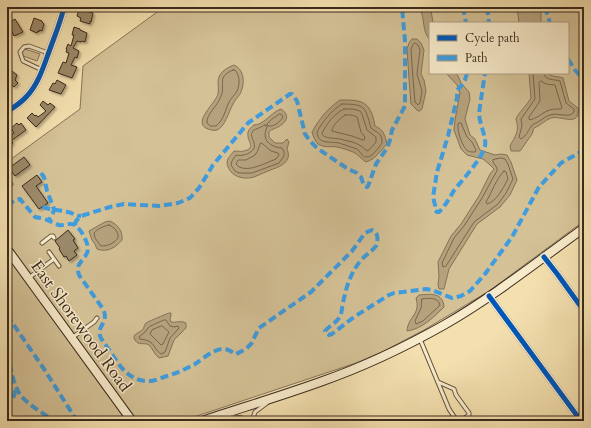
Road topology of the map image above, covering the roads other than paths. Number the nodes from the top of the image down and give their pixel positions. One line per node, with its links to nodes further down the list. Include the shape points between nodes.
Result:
1 (64, 7): 2 (street)
2 (48, 53): 3 (street); 3 (lane, via 29,46 20,52 23,61)
3 (42, 70): 4 (street, via 27,96)
4 (7, 112)
5 (11, 184): 6 (lane)
6 (7, 186)
7 (584, 228): 12 (main road)
8 (54, 238): 9 (lane, via 51,236)
9 (42, 243)
10 (7, 249): 15 (main road, East Shorewood Road)
11 (49, 252): 13 (lane)
12 (544, 257): 16 (main road); 17 (street)
13 (54, 259): 14 (lane); 15 (lane)
14 (59, 266)
15 (28, 278): 20 (main road, East Shorewood Road)
16 (489, 296): 19 (main road, via 444,325); 29 (street)
17 (584, 311)
18 (97, 318): 20 (lane)
19 (419, 337): 21 (lane); 22 (main road, via 360,366)
20 (72, 338): 24 (main road, East Shorewood Road)
21 (438, 382): 28 (lane, via 449,409); 28 (lane, via 454,388 469,413)
22 (279, 396): 23 (main road); 27 (lane, via 257,410)
23 (217, 416): 25 (main road); 26 (lane, via 241,417)
24 (132, 421)
25 (202, 421)
26 (248, 421)
27 (252, 421)
28 (458, 421)
29 (581, 421)

